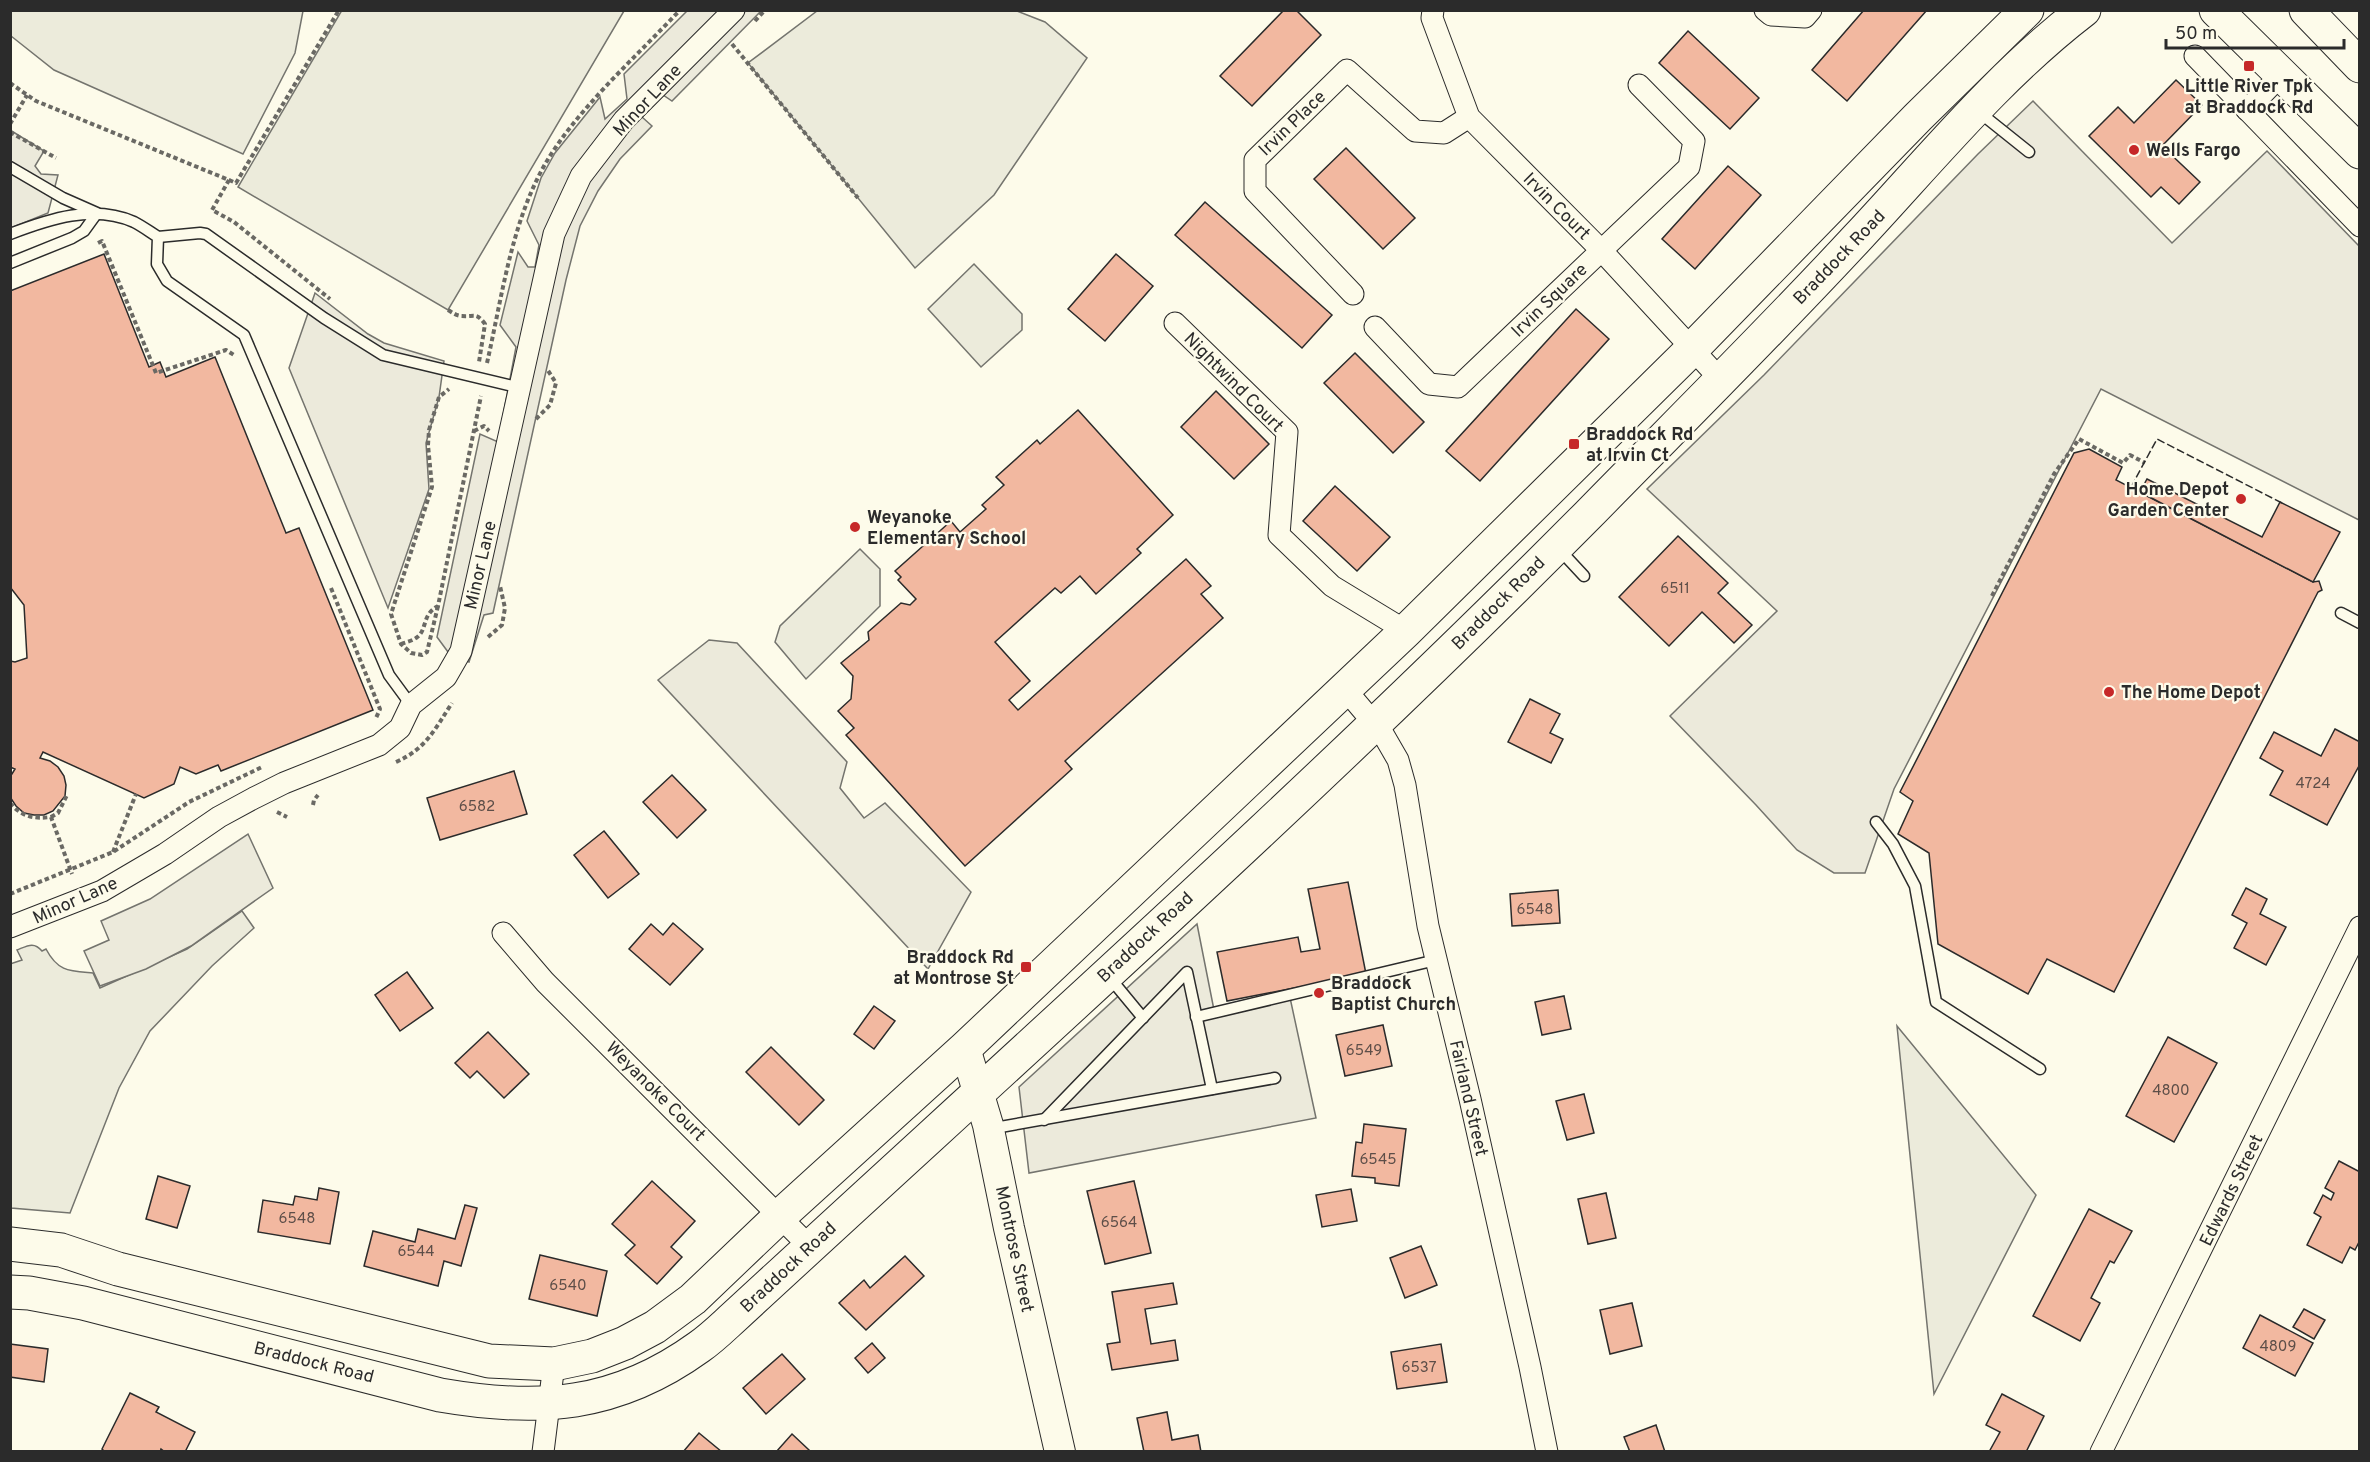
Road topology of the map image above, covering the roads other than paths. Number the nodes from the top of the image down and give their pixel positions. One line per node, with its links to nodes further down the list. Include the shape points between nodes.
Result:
1 (734, 10): 30 (street, Minor Lane, via 624,120 581,176 554,234)
2 (1433, 10): 15 (street, Irvin Court, via 1432,18)
3 (1766, 10): 4 (street, via 1771,15 1805,16)
4 (1811, 10)
5 (2027, 10): 28 (main road)
6 (2084, 10): 13 (main road, Braddock Road, via 2028,57)
7 (2216, 10): 11 (main road)
8 (2315, 18): 10 (main road)
9 (2195, 56): 14 (street)
10 (2360, 66)
11 (2281, 75): 14 (street); 17 (main road)
12 (1639, 85): 23 (street, Irvin Square, via 1694,141 1689,167)
13 (1976, 110): 16 (lane); 29 (main road, Braddock Road)
14 (2247, 110): 20 (street)
15 (1469, 117): 23 (street, Irvin Court); 25 (street, Irvin Place, via 1444,133 1415,131 1347,70 1255,160 1255,190)
16 (2029, 152)
17 (2360, 152)
18 (10, 167): 19 (lane)
19 (97, 213): 21 (lane, via 68,216); 22 (lane, via 133,222); 24 (lane, via 84,231 72,238)
20 (2360, 226)
21 (10, 234)
22 (158, 237): 30 (lane, via 206,234 383,355); 37 (lane, via 157,264 167,281 244,335 389,675)
23 (1601, 250): 27 (street, Irvin Square, via 1458,387 1430,384); 28 (street, Irvin Court)
24 (10, 263)
25 (1353, 294)
26 (1174, 323): 35 (street, Nightwind Court, via 1287,432 1279,535 1332,586)
27 (1375, 327)
28 (1693, 348): 29 (street, Irvin Court); 35 (main road)
29 (1720, 379): 31 (main road, Braddock Road)
30 (521, 388): 37 (street, Minor Lane, via 461,651 446,677)
31 (1556, 545): 32 (lane); 38 (main road, Braddock Road)
32 (1584, 576)
33 (2341, 613): 34 (lane)
34 (2360, 622)
35 (1406, 631): 36 (main road)
36 (1345, 689): 38 (street, Fairland Street); 47 (main road)
37 (411, 705): 40 (street, Minor Lane, via 400,728 379,745 254,798 102,891)
38 (1375, 723): 43 (street, Fairland Street, via 1398,760 1405,785); 44 (main road, Braddock Road)
39 (1876, 822): 48 (lane, via 1893,844 1915,886 1936,1002)
40 (10, 927)
41 (2360, 927): 63 (street, Edwards Street)
42 (503, 933): 54 (street, Weyanoke Court, via 545,982)
43 (1436, 960): 45 (lane); 62 (street, Fairland Street)
44 (1106, 973): 46 (lane); 51 (main road, Braddock Road)
45 (1196, 1017): 46 (lane, via 1187,972); 50 (lane)
46 (1143, 1018): 52 (lane)
47 (965, 1048): 51 (street, Montrose Street); 54 (main road)
48 (2040, 1069)
49 (1275, 1078): 50 (lane)
50 (1212, 1089): 52 (lane)
51 (978, 1092): 53 (street, Montrose Street); 56 (main road, Braddock Road)
52 (1044, 1119): 53 (lane)
53 (989, 1129): 61 (street, Montrose Street)
54 (780, 1216): 56 (street, Weyanoke Court); 58 (main road, via 693,1299 655,1327 591,1356)
55 (10, 1244): 58 (main road, via 61,1250 118,1269 489,1361)
56 (810, 1247): 59 (main road, Braddock Road, via 700,1347 659,1372 592,1398)
57 (10, 1292): 59 (main road, Braddock Road, via 83,1303 440,1395 484,1402)
58 (554, 1364): 59 (street)
59 (549, 1404): 60 (street)
60 (543, 1452)
61 (1060, 1452)
62 (1547, 1452)
63 (2101, 1452)

